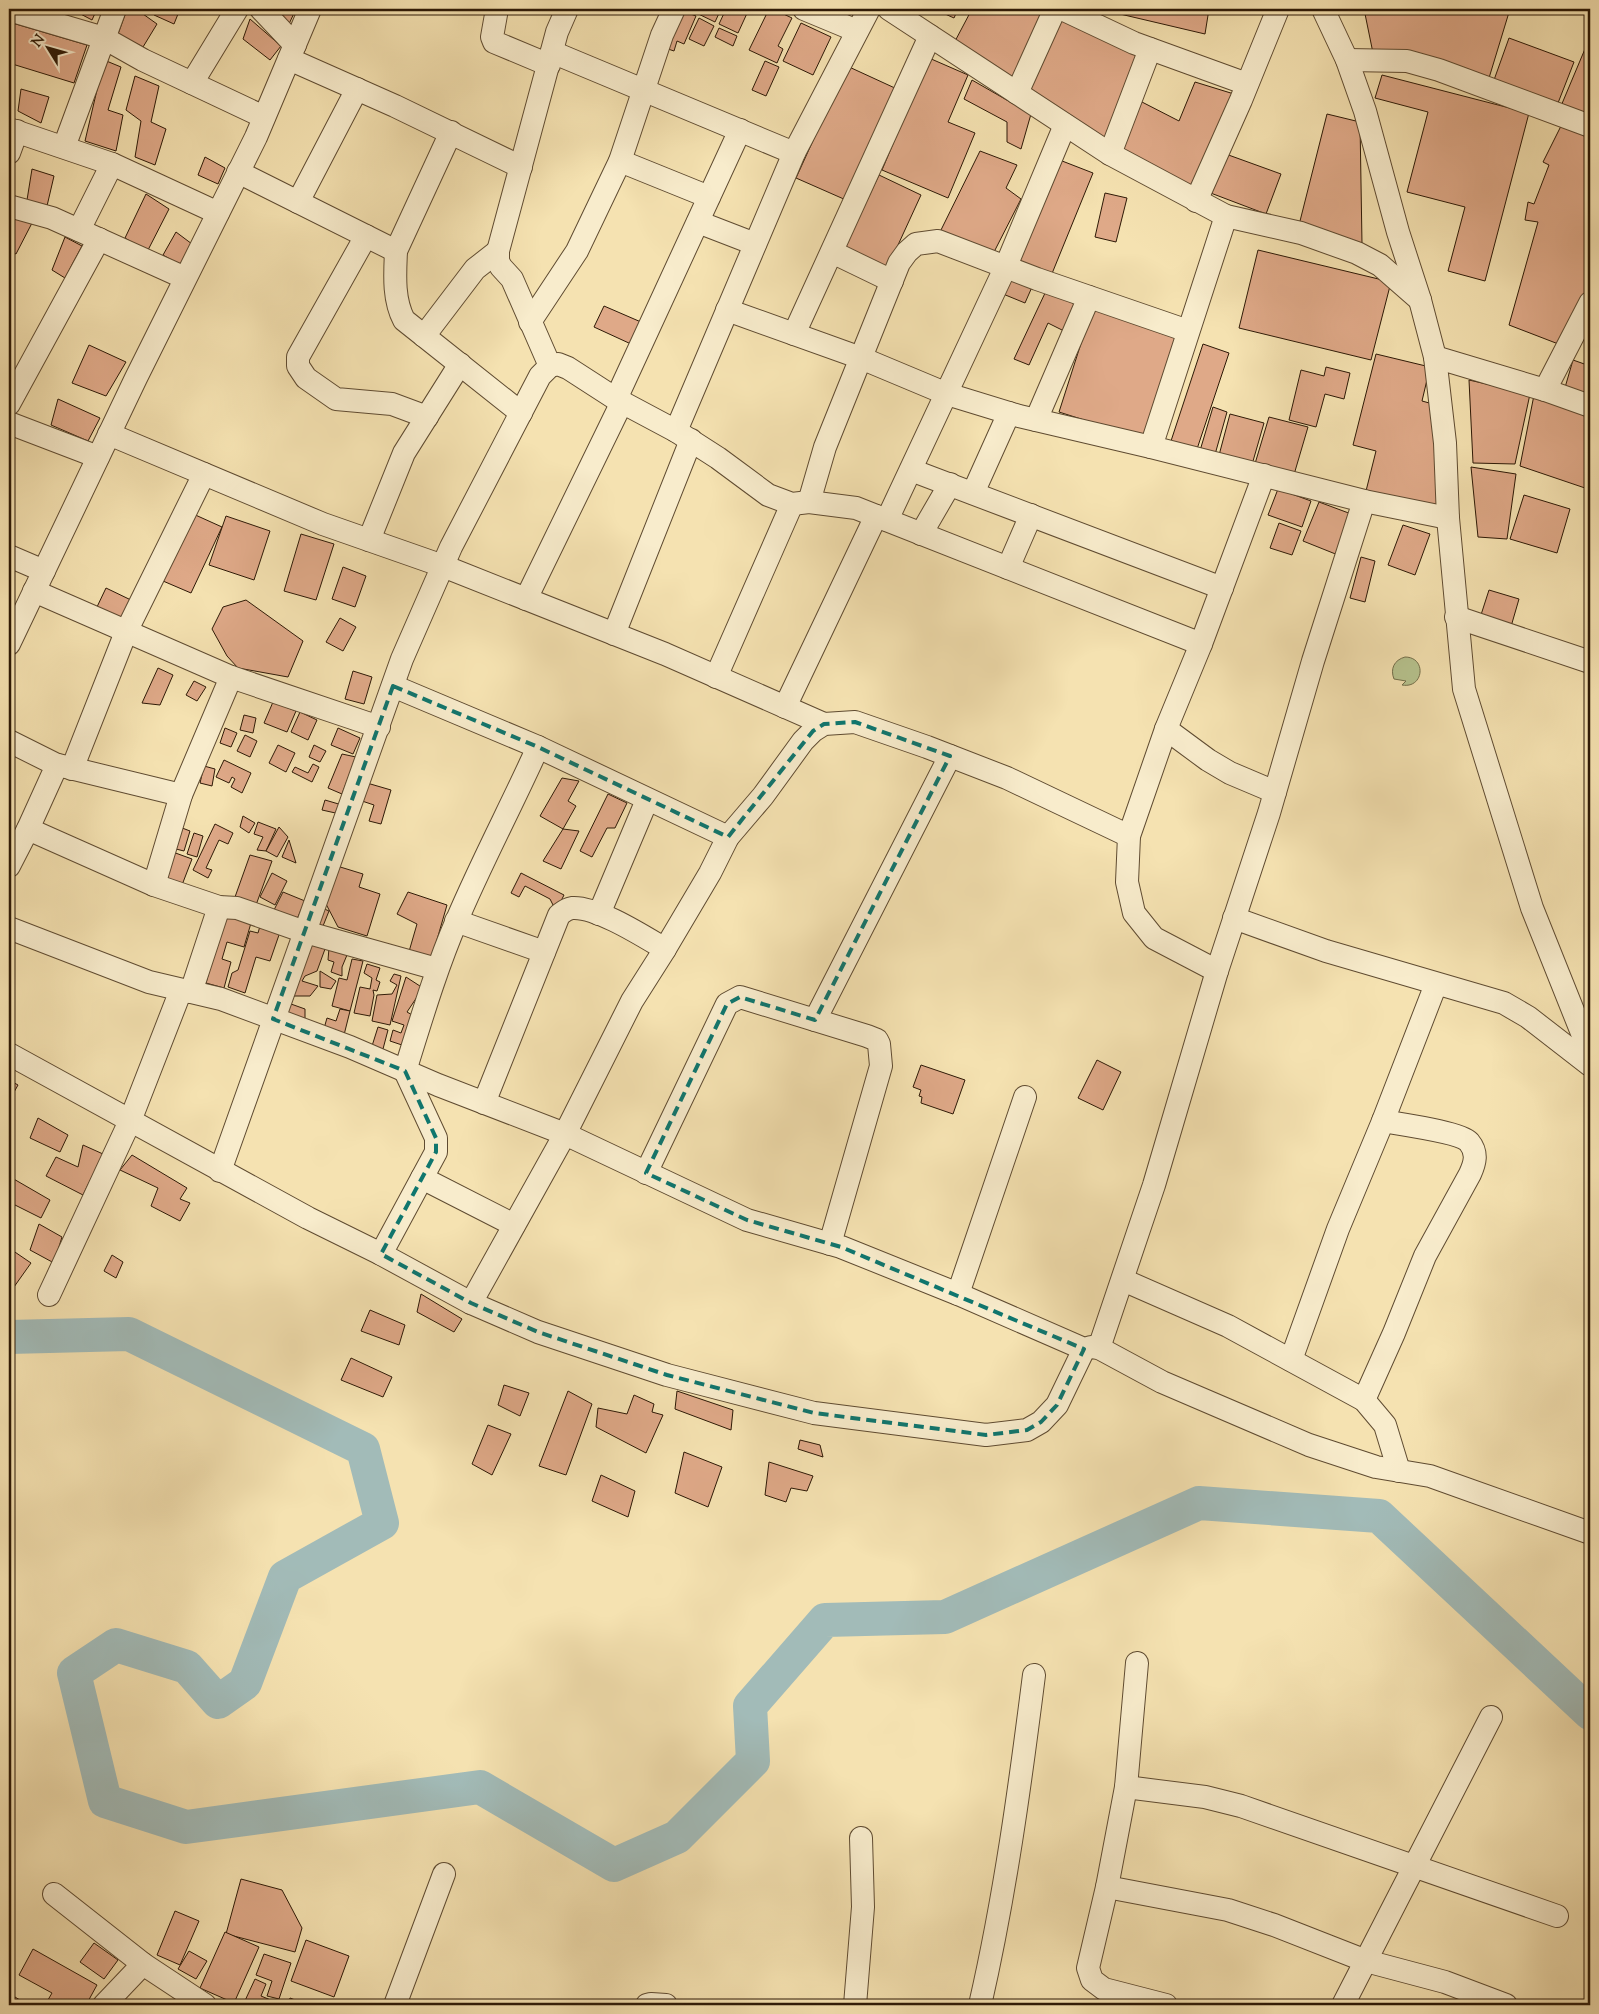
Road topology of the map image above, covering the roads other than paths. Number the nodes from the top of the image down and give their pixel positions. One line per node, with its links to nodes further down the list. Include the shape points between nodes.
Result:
1 (115, 9): 18 (street)
2 (237, 9): 23 (street)
3 (261, 9): 20 (street)
4 (310, 9): 20 (street)
5 (497, 9): 21 (street, via 494,42)
6 (567, 9): 21 (street)
7 (674, 9): 26 (street)
8 (804, 9): 16 (street)
9 (869, 9): 16 (street)
10 (889, 9): 17 (street)
11 (1055, 9): 27 (street)
12 (1062, 9): 19 (street)
13 (1278, 9): 24 (street)
14 (1323, 9): 22 (street)
15 (9, 10): 18 (street)
16 (857, 31): 36 (street)
17 (930, 36): 27 (street); 55 (street)
18 (104, 38): 23 (street); 34 (street)
19 (1150, 49): 24 (street); 37 (street)
20 (292, 52): 25 (street); 28 (street)
21 (550, 59): 26 (street); 40 (street)
22 (1347, 60): 30 (street, via 1407,61); 60 (street)
23 (192, 83): 28 (street)
24 (1247, 84): 43 (street)
25 (357, 89): 33 (street); 44 (street)
26 (643, 90): 32 (street); 38 (street)
27 (1017, 93): 29 (street)
28 (264, 117): 41 (street)
29 (1065, 125): 37 (street); 56 (street)
30 (1590, 126)
31 (13, 130): 34 (street); 35 (street)
32 (740, 130): 36 (street); 42 (street)
33 (451, 132): 40 (street); 53 (street)
34 (64, 147): 39 (street)
35 (9, 153)
36 (794, 153): 52 (street)
37 (1110, 154): 43 (street)
38 (620, 161): 42 (street); 63 (street, via 577,251)
39 (112, 164): 46 (street); 49 (street)
40 (521, 167): 54 (street)
41 (238, 172): 44 (street); 46 (street)
42 (709, 197): 48 (street)
43 (1196, 201): 47 (street)
44 (298, 202): 50 (street)
45 (9, 206): 49 (street, via 52,218)
46 (218, 213): 57 (street)
47 (1226, 216): 60 (street, via 1301,233 1357,253 1380,266); 64 (street)
48 (698, 222): 52 (street); 73 (street)
49 (79, 230): 51 (street)
50 (366, 236): 53 (street); 78 (street, via 298,357 298,366 306,378 336,399 392,404)
51 (99, 239): 57 (street); 74 (street)
52 (755, 244): 62 (street)
53 (396, 251): 66 (street, via 398,308 404,320)
54 (498, 251): 63 (street, via 498,261 512,279); 66 (street, via 475,269)
55 (832, 252): 58 (street); 65 (street)
56 (1006, 266): 58 (street, via 938,241 916,244 906,252); 59 (street); 72 (street)
57 (186, 278): 81 (street)
58 (892, 281): 68 (street)
59 (1089, 297): 64 (street); 79 (street)
60 (1420, 300): 67 (street)
61 (1590, 304): 71 (street)
62 (727, 310): 65 (street); 82 (street)
63 (530, 322): 70 (street)
64 (1188, 331): 83 (street)
65 (794, 334): 68 (street)
66 (424, 336): 69 (street)
67 (1435, 357): 71 (street); 94 (street, via 1445,443)
68 (861, 358): 72 (street); 91 (street)
69 (460, 364): 76 (street); 78 (street)
70 (550, 366): 73 (street, via 558,364 568,368); 76 (street, via 540,376)
71 (1545, 390): 75 (street)
72 (947, 394): 77 (street); 85 (street)
73 (619, 401): 82 (street); 103 (street)
74 (9, 404)
75 (1590, 406)
76 (521, 412): 98 (street)
77 (1009, 413): 79 (street); 89 (street)
78 (427, 417): 96 (street, via 404,453)
79 (1036, 420): 83 (street)
80 (9, 423): 84 (street)
81 (109, 434): 84 (street); 86 (street)
82 (684, 436): 91 (street, via 768,495); 106 (street)
83 (1151, 447): 87 (street)
84 (98, 457): 100 (street)
85 (911, 470): 88 (street); 93 (street)
86 (204, 474): 96 (street); 105 (street)
87 (1264, 475): 90 (street); 101 (street)
88 (950, 484): 89 (street); 95 (street)
89 (973, 493): 92 (street)
90 (1364, 501): 94 (street); 121 (street)
91 (801, 503): 93 (street, via 856,508); 111 (street)
92 (1031, 515): 99 (street); 101 (street)
93 (882, 518): 95 (street); 113 (street)
94 (1448, 518): 104 (street)
95 (921, 534): 99 (street)
96 (369, 540): 98 (street)
97 (9, 556): 100 (street)
98 (443, 566): 103 (street); 112 (street)
99 (1008, 568): 108 (street)
100 (44, 571): 102 (street)
101 (1222, 588): 108 (street)
102 (34, 591): 105 (street); 107 (street)
103 (526, 599): 106 (street)
104 (1456, 617): 109 (street); 143 (street, via 1464,689 1532,908)
105 (126, 632): 110 (street); 120 (street)
106 (614, 634): 111 (street)
107 (9, 644)
108 (1201, 644): 116 (street)
109 (1590, 662)
110 (231, 677): 115 (street); 122 (street)
111 (716, 677): 113 (street)
112 (393, 686): 115 (street); 118 (street)
113 (785, 707): 114 (street)
114 (824, 724): 119 (street, via 855,722); 126 (street, via 803,742)
115 (379, 727): 134 (street)
116 (1166, 729): 121 (street, via 1230,773); 125 (street)
117 (9, 741): 120 (street)
118 (538, 748): 123 (street); 132 (street)
119 (950, 756): 125 (street, via 1007,778); 142 (street)
120 (64, 767): 122 (street); 124 (street)
121 (1275, 792): 131 (street)
122 (181, 796): 128 (street)
123 (647, 800): 126 (street); 130 (street)
124 (28, 829): 127 (street); 128 (street)
125 (1129, 836): 138 (street, via 1127,882 1134,913 1154,938)
126 (728, 837): 135 (street)
127 (9, 866)
128 (154, 884): 129 (street)
129 (219, 907): 134 (street, via 237,908); 140 (street)
130 (599, 914): 135 (street, via 622,923); 136 (street, via 574,908 566,910 559,916)
131 (1234, 918): 138 (street); 139 (street, via 1326,951)
132 (456, 921): 136 (street); 137 (street)
133 (9, 928): 140 (street, via 149,982)
134 (305, 932): 137 (street); 141 (street)
135 (664, 949): 151 (street, via 632,1001)
136 (544, 952): 148 (street)
137 (437, 969): 146 (street)
138 (1217, 970): 158 (street)
139 (1436, 984): 145 (street, via 1504,1003); 150 (street)
140 (186, 991): 141 (street, via 221,999); 149 (street)
141 (273, 1019): 146 (street); 152 (street)
142 (815, 1020): 153 (street, via 740,998 727,1004); 156 (street, via 877,1040 881,1066)
143 (1590, 1053)
144 (9, 1054): 149 (street)
145 (1590, 1064)
146 (405, 1071): 148 (street); 154 (street, via 436,1138 436,1152)
147 (1025, 1096): 159 (street)
148 (484, 1103): 151 (street)
149 (130, 1121): 152 (street); 160 (street)
150 (1383, 1121): 163 (street, via 1338,1229); 164 (street, via 1468,1140 1476,1160 1425,1256)
151 (565, 1134): 153 (street); 155 (street)
152 (220, 1171): 157 (street)
153 (646, 1173): 156 (street, via 747,1220)
154 (422, 1178): 155 (street); 157 (street)
155 (514, 1225): 161 (street)
156 (830, 1244): 159 (street)
157 (381, 1254): 161 (street)
158 (1123, 1280): 162 (street); 163 (street, via 1228,1326)
159 (958, 1294): 162 (street)
160 (49, 1295)
161 (471, 1303): 162 (street, via 538,1332 667,1375 804,1410 986,1435 1027,1430 1041,1422 1057,1405)
162 (1092, 1348): 165 (street, via 1309,1445 1376,1467)
163 (1291, 1360): 164 (street)
164 (1364, 1400): 165 (street, via 1385,1425)
165 (1399, 1471): 166 (street, via 1430,1476)
166 (1590, 1533)
167 (1137, 1663): 170 (street)
168 (1034, 1675): 185 (street, via 1000,1915)
169 (1491, 1717): 172 (street)
170 (1126, 1787): 172 (street, via 1205,1797 1232,1804); 174 (street)
171 (861, 1838): 184 (street, via 863,1906)
172 (1416, 1866): 176 (street); 177 (street)
173 (444, 1874): 181 (street)
174 (1107, 1887): 177 (street, via 1228,1910); 186 (street, via 1088,1968 1092,1980 1104,1989)
175 (54, 1894): 178 (street)
176 (1557, 1916)
177 (1366, 1961): 187 (street); 188 (street, via 1445,1982)
178 (143, 1964): 179 (street); 180 (street)
179 (104, 2005)
180 (205, 2005)
181 (395, 2005)
182 (646, 2005): 183 (street)
183 (666, 2005)
184 (855, 2005)
185 (980, 2005)
186 (1166, 2005)
187 (1342, 2005)
188 (1506, 2005)

